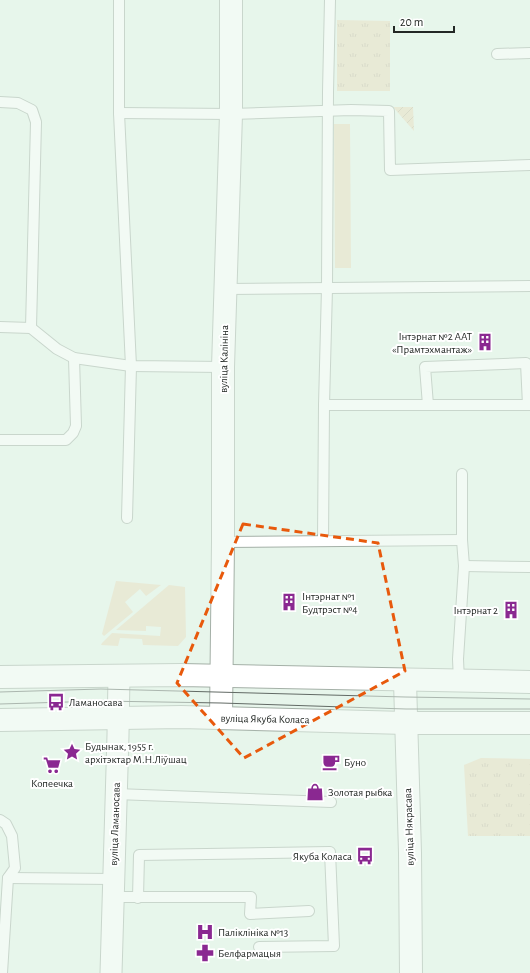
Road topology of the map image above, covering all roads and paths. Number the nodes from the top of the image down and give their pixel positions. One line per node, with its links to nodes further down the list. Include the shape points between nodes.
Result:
1 (119, 0): 8 (lane)
2 (231, 0): 9 (main road, вуліца Калініна)
3 (330, 0): 7 (lane)
4 (530, 53): 5 (lane)
5 (497, 54)
6 (0, 102): 15 (lane, via 18,103 32,110 36,122)
7 (328, 111): 9 (lane); 10 (lane, via 389,111 390,170); 12 (lane)
8 (119, 113): 9 (lane); 17 (lane)
9 (231, 114): 13 (main road, вуліца Калініна)
10 (530, 165)
11 (530, 286): 12 (lane)
12 (327, 288): 13 (lane); 21 (lane)
13 (226, 289): 18 (main road, вуліца Калініна)
14 (0, 327): 15 (lane)
15 (31, 328): 16 (lane)
16 (74, 358): 17 (lane); 22 (lane, via 76,426 73,433 66,440)
17 (130, 366): 18 (lane); 24 (lane)
18 (223, 367): 27 (main road, вуліца Калініна)
19 (529, 404): 20 (lane); 20 (lane, via 526,363 425,367)
20 (428, 405): 21 (lane)
21 (324, 406): 26 (lane)
22 (0, 440)
23 (462, 474): 25 (lane)
24 (127, 518)
25 (462, 540): 26 (lane); 28 (lane)
26 (323, 541): 27 (lane)
27 (223, 542): 31 (main road, вуліца Калініна)
28 (464, 566): 29 (lane); 34 (lane)
29 (530, 567)
30 (119, 676): 31 (main road); 32 (main road); 36 (street, вуліца Ламаносава)
31 (221, 676): 33 (main road); 37 (main road, вуліца Калініна)
32 (0, 677)
33 (405, 681): 34 (main road); 39 (main road, вуліца Някрасава)
34 (458, 681): 35 (main road)
35 (530, 682)
36 (118, 718): 37 (main road, вуліца Якуба Коласа); 38 (main road, вуліца Якуба Коласа); 41 (street, вуліца Ламаносава)
37 (221, 718): 39 (main road, вуліца Якуба Коласа)
38 (0, 720)
39 (406, 723): 40 (main road, вуліца Якуба Коласа); 51 (main road, вуліца Някрасава)
40 (530, 723)
41 (116, 794): 42 (lane); 45 (street, вуліца Ламаносава)
42 (331, 802)
43 (0, 820): 44 (lane, via 6,824 12,836 15,868)
44 (8, 878): 45 (lane); 49 (lane)
45 (113, 888): 46 (lane); 50 (street, вуліца Ламаносава)
46 (138, 898): 47 (lane, via 250,897 250,914); 48 (lane, via 139,855 330,852 334,946)
47 (310, 911)
48 (259, 947)
49 (2, 972)
50 (110, 973)
51 (411, 973)

